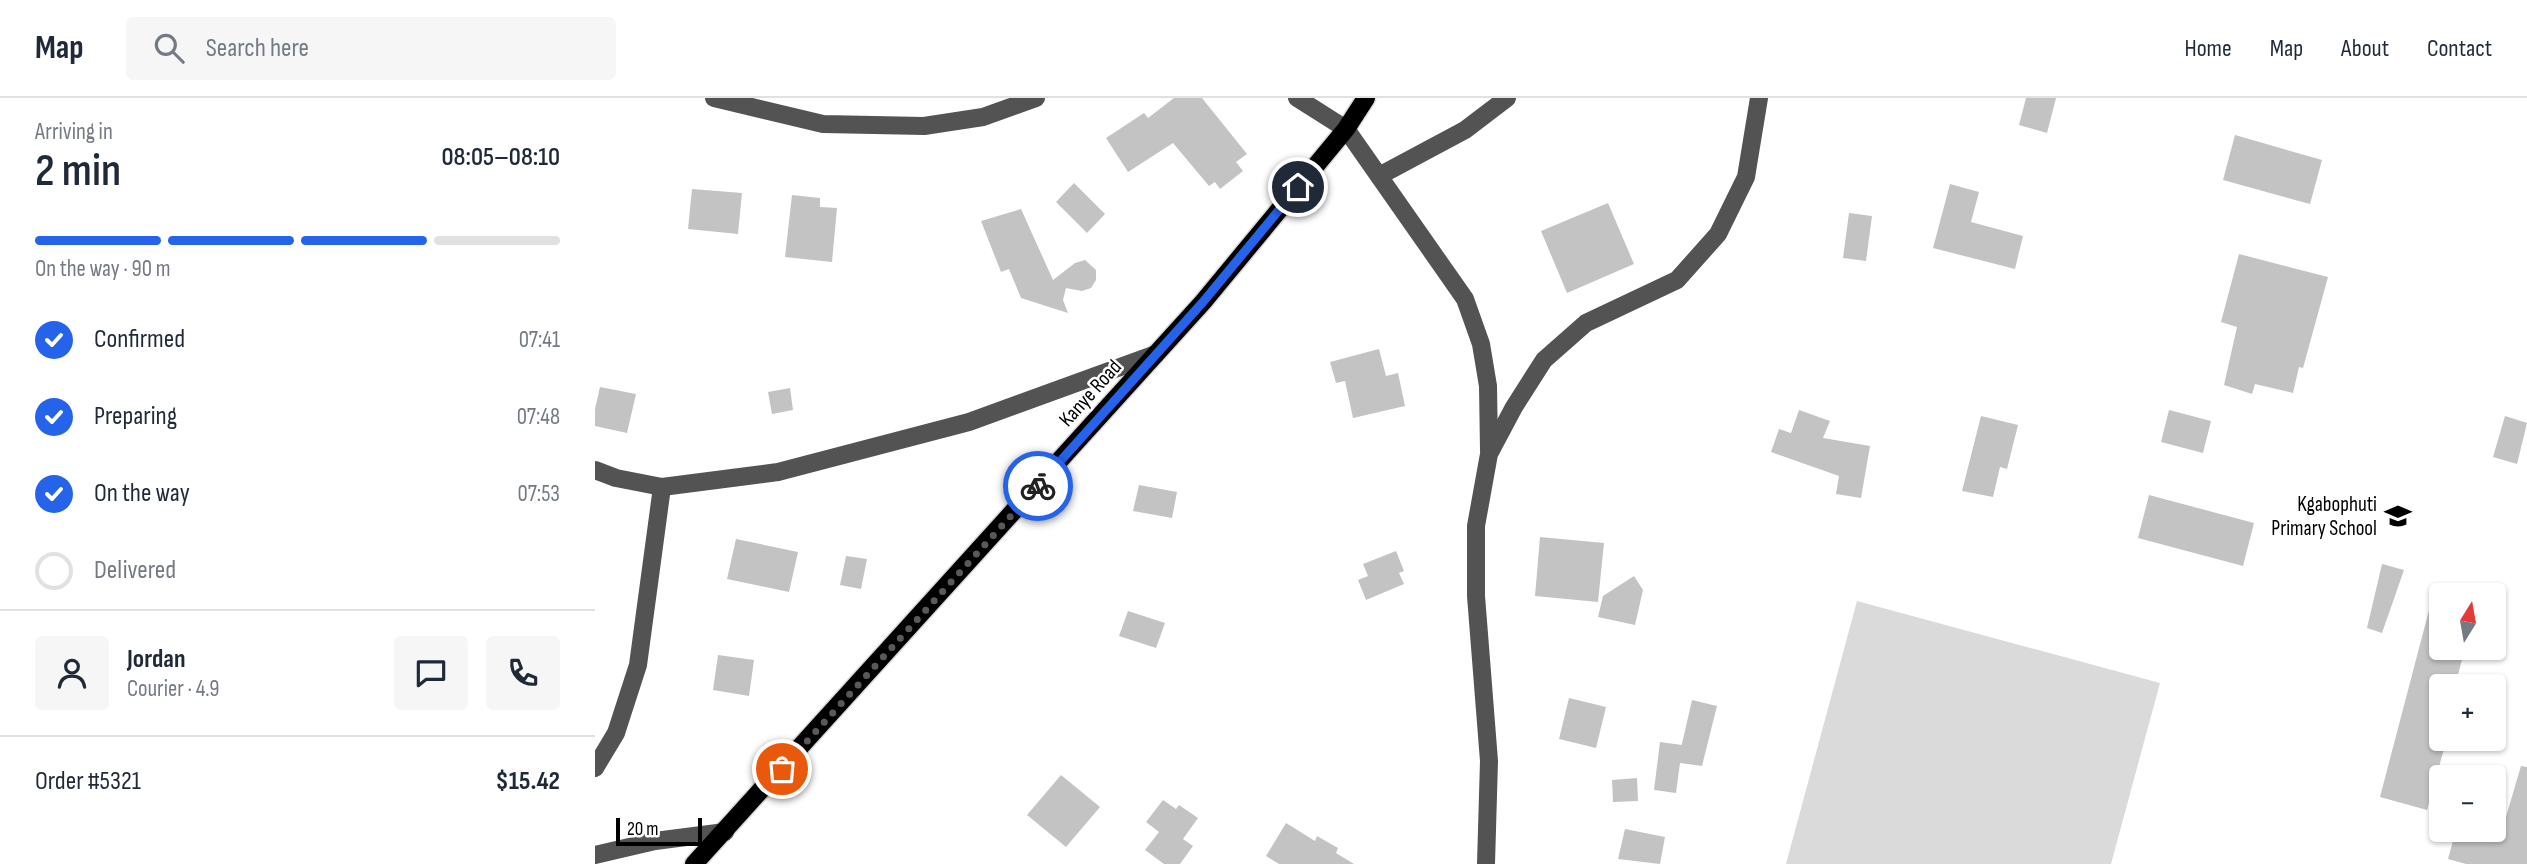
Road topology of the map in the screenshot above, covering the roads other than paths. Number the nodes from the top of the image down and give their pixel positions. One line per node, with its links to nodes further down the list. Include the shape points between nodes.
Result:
1 (714, 98): 2 (street, via 823,124 924,126 983,117)
2 (1036, 98)
3 (1297, 98): 7 (street)
4 (1366, 98): 7 (main road, Kanye Road)
5 (1507, 98): 8 (street, via 1465,130)
6 (1759, 98): 10 (street, via 1746,177 1718,234 1677,280 1586,323 1544,360)
7 (1346, 129): 8 (street); 9 (main road, Kanye Road)
8 (1379, 176): 10 (street, via 1465,299 1481,344 1488,386)
9 (1156, 354): 12 (street, via 969,422 778,472); 14 (main road, Kanye Road)
10 (1489, 454): 17 (street, via 1476,526 1476,596 1489,761)
11 (595, 470): 12 (street)
12 (662, 487): 13 (street, via 638,665 616,733)
13 (595, 768)
14 (725, 832): 15 (street); 16 (main road, Kanye Road)
15 (595, 855)
16 (694, 864)
17 (1486, 864)

